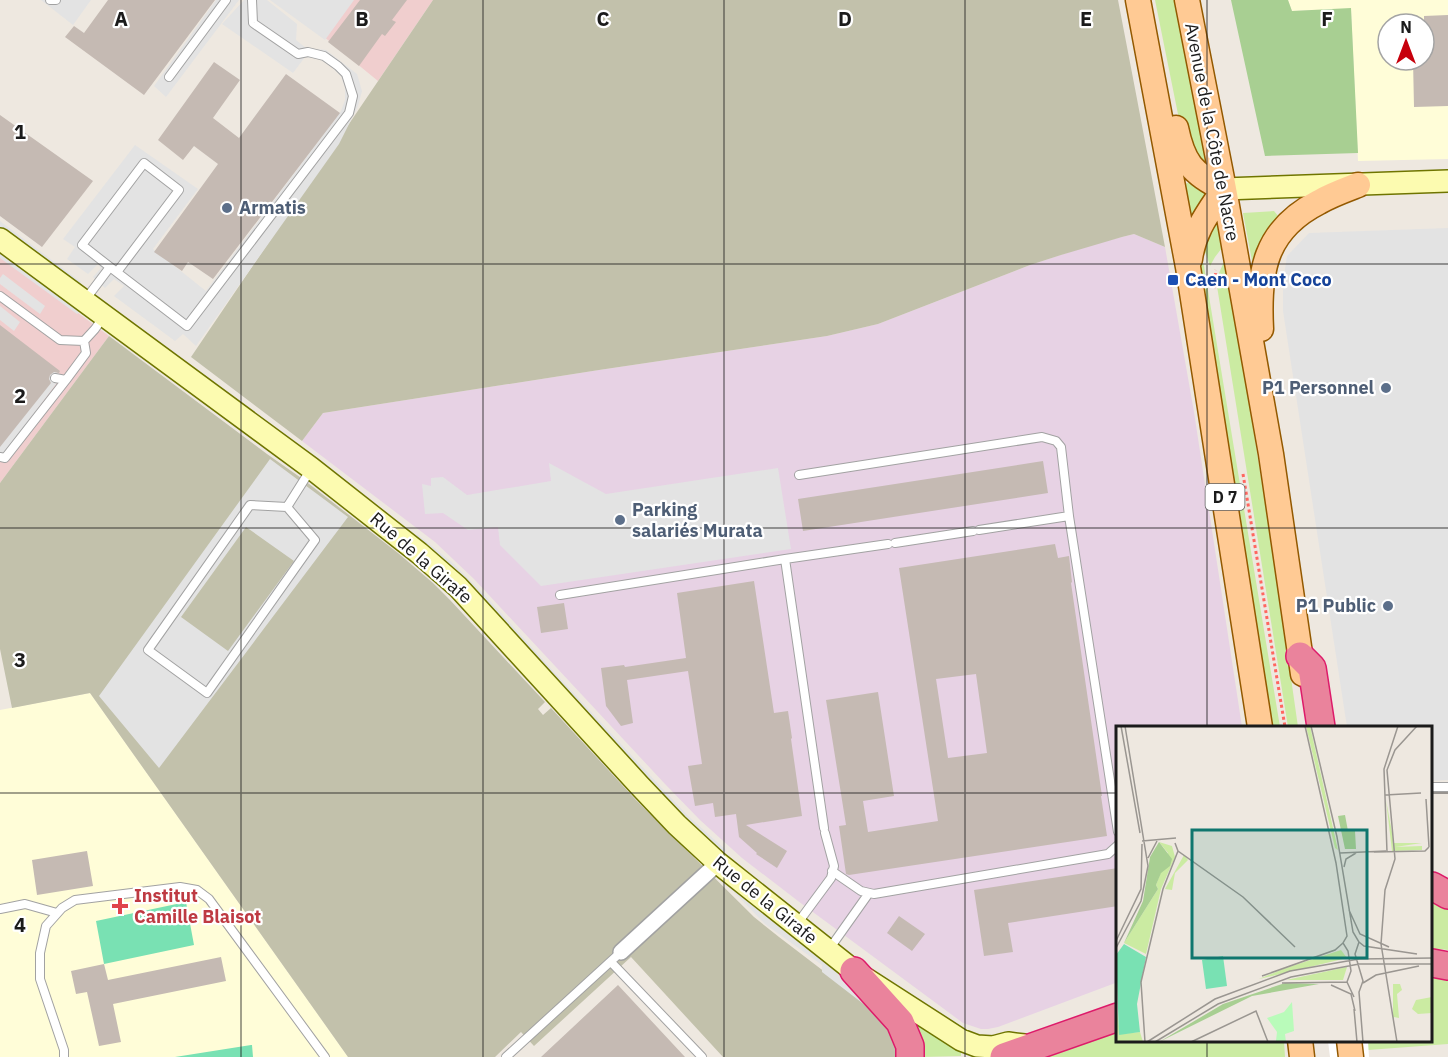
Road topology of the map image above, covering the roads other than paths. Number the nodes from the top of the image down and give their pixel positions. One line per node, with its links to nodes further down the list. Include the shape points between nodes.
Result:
1 (50, 0): 2 (lane)
2 (56, 0)
3 (226, 0): 8 (lane)
4 (252, 0): 14 (lane, via 253,23 298,54 324,56 346,74 353,96 349,113 188,326)
5 (1138, 0): 13 (main road, D 7)
6 (1147, 0): 11 (main road, via 1180,147 1194,170)
7 (1186, 0): 11 (main road, Avenue de la Côte de Nacre)
8 (169, 77)
9 (1448, 181): 10 (street)
10 (1358, 185): 11 (street); 21 (main road, via 1318,202 1291,220 1266,256 1260,289 1260,326)
11 (1224, 189): 13 (main road, via 1198,230); 21 (main road, Avenue de la Côte de Nacre)
12 (0, 239): 16 (street, Rue de la Girafe)
13 (1188, 267): 30 (main road, D 7)
14 (113, 270): 14 (lane, via 82,245 144,163 179,190); 16 (lane)
15 (0, 296): 18 (lane, via 60,340)
16 (84, 301): 17 (street, Rue de la Girafe)
17 (104, 316): 18 (lane); 23 (street, Rue de la Girafe)
18 (84, 341): 20 (lane, via 86,353)
19 (55, 378): 20 (lane)
20 (66, 380): 22 (lane, via 5,458)
21 (1270, 454): 29 (main road, Avenue de la Côte de Nacre)
22 (0, 457)
23 (311, 468): 25 (lane); 37 (street, Rue de la Girafe, via 458,587 639,785)
24 (799, 475): 26 (lane, via 1042,437 1061,447)
25 (287, 507): 25 (lane, via 250,505 148,650 207,693 315,540)
26 (1069, 516): 27 (lane); 35 (lane)
27 (785, 559): 28 (lane); 38 (lane)
28 (560, 595)
29 (1300, 656): 31 (main road, Avenue de la Côte de Nacre); 32 (highway, via 1312,668)
30 (1260, 726)
31 (1312, 726)
32 (1321, 726)
33 (1448, 787): 34 (lane)
34 (1433, 788)
35 (1116, 819)
36 (1116, 847): 40 (lane, via 1108,854)
37 (718, 863): 44 (street, Rue de la Girafe); 46 (street)
38 (832, 871): 40 (lane); 44 (lane, via 831,878)
39 (1433, 887): 41 (highway)
40 (869, 893): 45 (lane)
41 (1448, 895)
42 (0, 909): 43 (lane, via 25,904)
43 (57, 913): 54 (lane, via 46,926 39,952 39,979); 55 (lane, via 75,900 86,898 180,887 197,890 209,898)
44 (796, 925): 45 (street, Rue de la Girafe)
45 (828, 950): 49 (street, Rue de la Girafe)
46 (616, 957): 56 (lane); 57 (lane)
47 (1433, 963): 48 (highway)
48 (1448, 966)
49 (854, 971): 53 (street, Rue de la Girafe, via 961,1040 977,1046); 58 (highway, via 900,1022 910,1046)
50 (1116, 1018): 53 (highway)
51 (1300, 1042): 60 (main road)
52 (1349, 1042): 61 (main road)
53 (1037, 1046): 59 (highway)
54 (64, 1057)
55 (325, 1057)
56 (507, 1057)
57 (702, 1057)
58 (910, 1057)
59 (1004, 1057)
60 (1302, 1057)
61 (1351, 1057)

